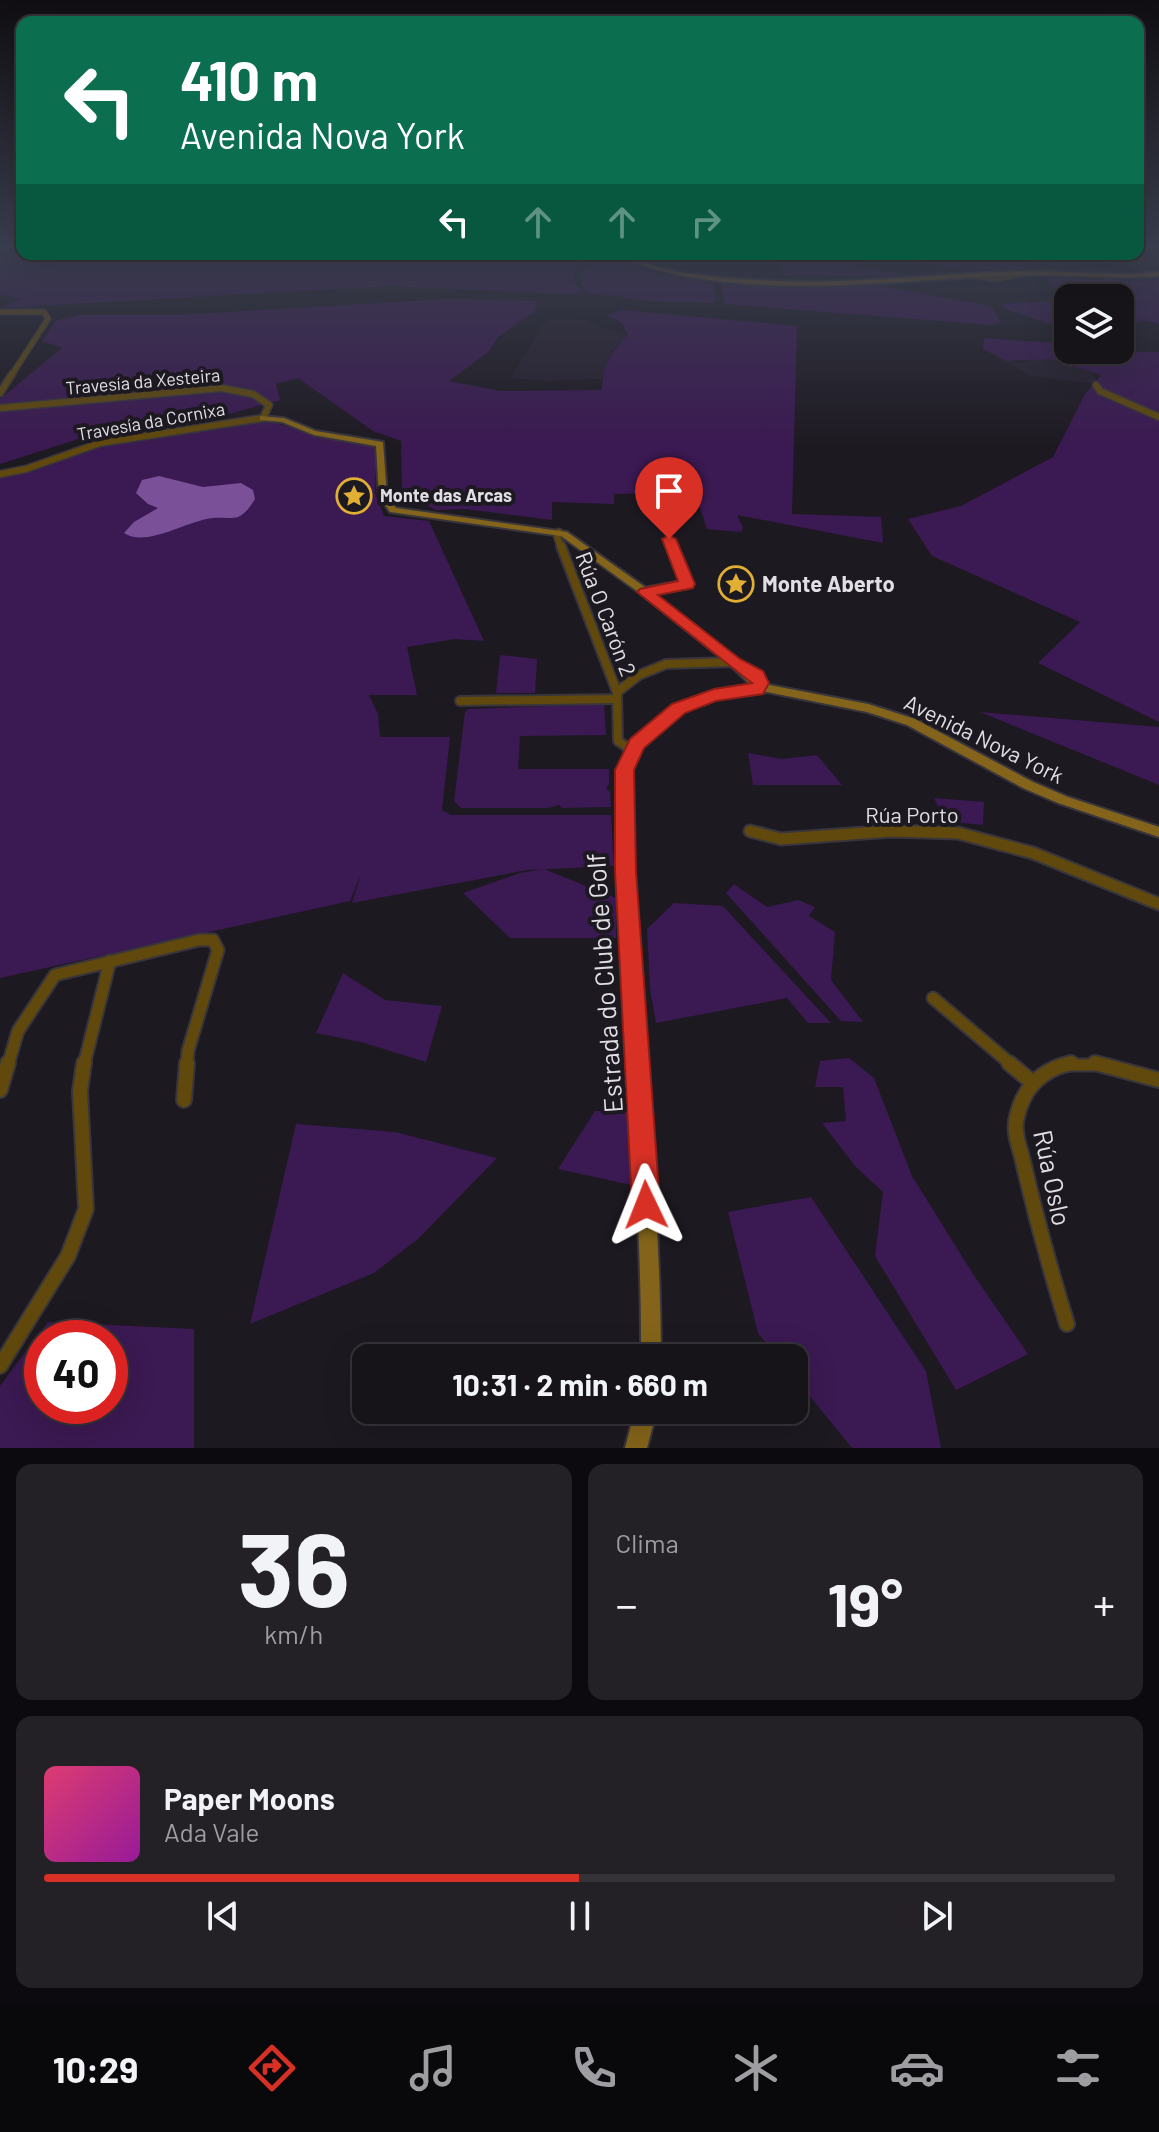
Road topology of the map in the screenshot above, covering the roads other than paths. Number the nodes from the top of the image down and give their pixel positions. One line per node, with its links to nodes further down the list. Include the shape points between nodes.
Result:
1 (44, 313): 3 (street, via 48,319)
2 (1096, 385): 5 (street)
3 (0, 393)
4 (0, 408): 6 (street, Travesía da Xesteira, via 237,388 264,398 269,405)
5 (1159, 417)
6 (263, 418): 7 (street, Travesía da Cornixa, via 100,443); 8 (street, via 380,444 383,496 393,510)
7 (0, 474)
8 (559, 532): 10 (street); 14 (street, Rúa O Carón 2)
9 (669, 539): 10 (street, via 687,584)
10 (645, 592): 11 (street)
11 (734, 662): 12 (street); 13 (street, via 739,686); 14 (street, via 669,663 635,677)
12 (758, 684): 13 (street); 18 (street, Avenida Nova York, via 911,722 1063,800)
13 (734, 691): 16 (street, via 678,709)
14 (617, 696): 15 (street); 16 (street, Rúa O Carón 2, via 618,741)
15 (460, 701)
16 (633, 751): 27 (street, Estrada do Club de Golf, via 624,770 624,840)
17 (750, 831): 19 (street, Rúa Porto, via 781,839 930,831 969,835)
18 (1159, 832)
19 (1159, 904)
20 (110, 961): 24 (street, via 55,975 18,1031); 25 (street, via 213,940 218,950 188,1051); 28 (street, via 80,1091 86,1209 68,1256)
21 (933, 998): 23 (street)
22 (1159, 1080): 23 (street, via 1098,1061 1064,1063)
23 (1033, 1083): 26 (street, Rúa Oslo, via 1015,1124 1038,1232)
24 (0, 1090)
25 (184, 1100)
26 (1067, 1324)
27 (650, 1344)
28 (0, 1366)
29 (642, 1424): 30 (street)
30 (636, 1448)

